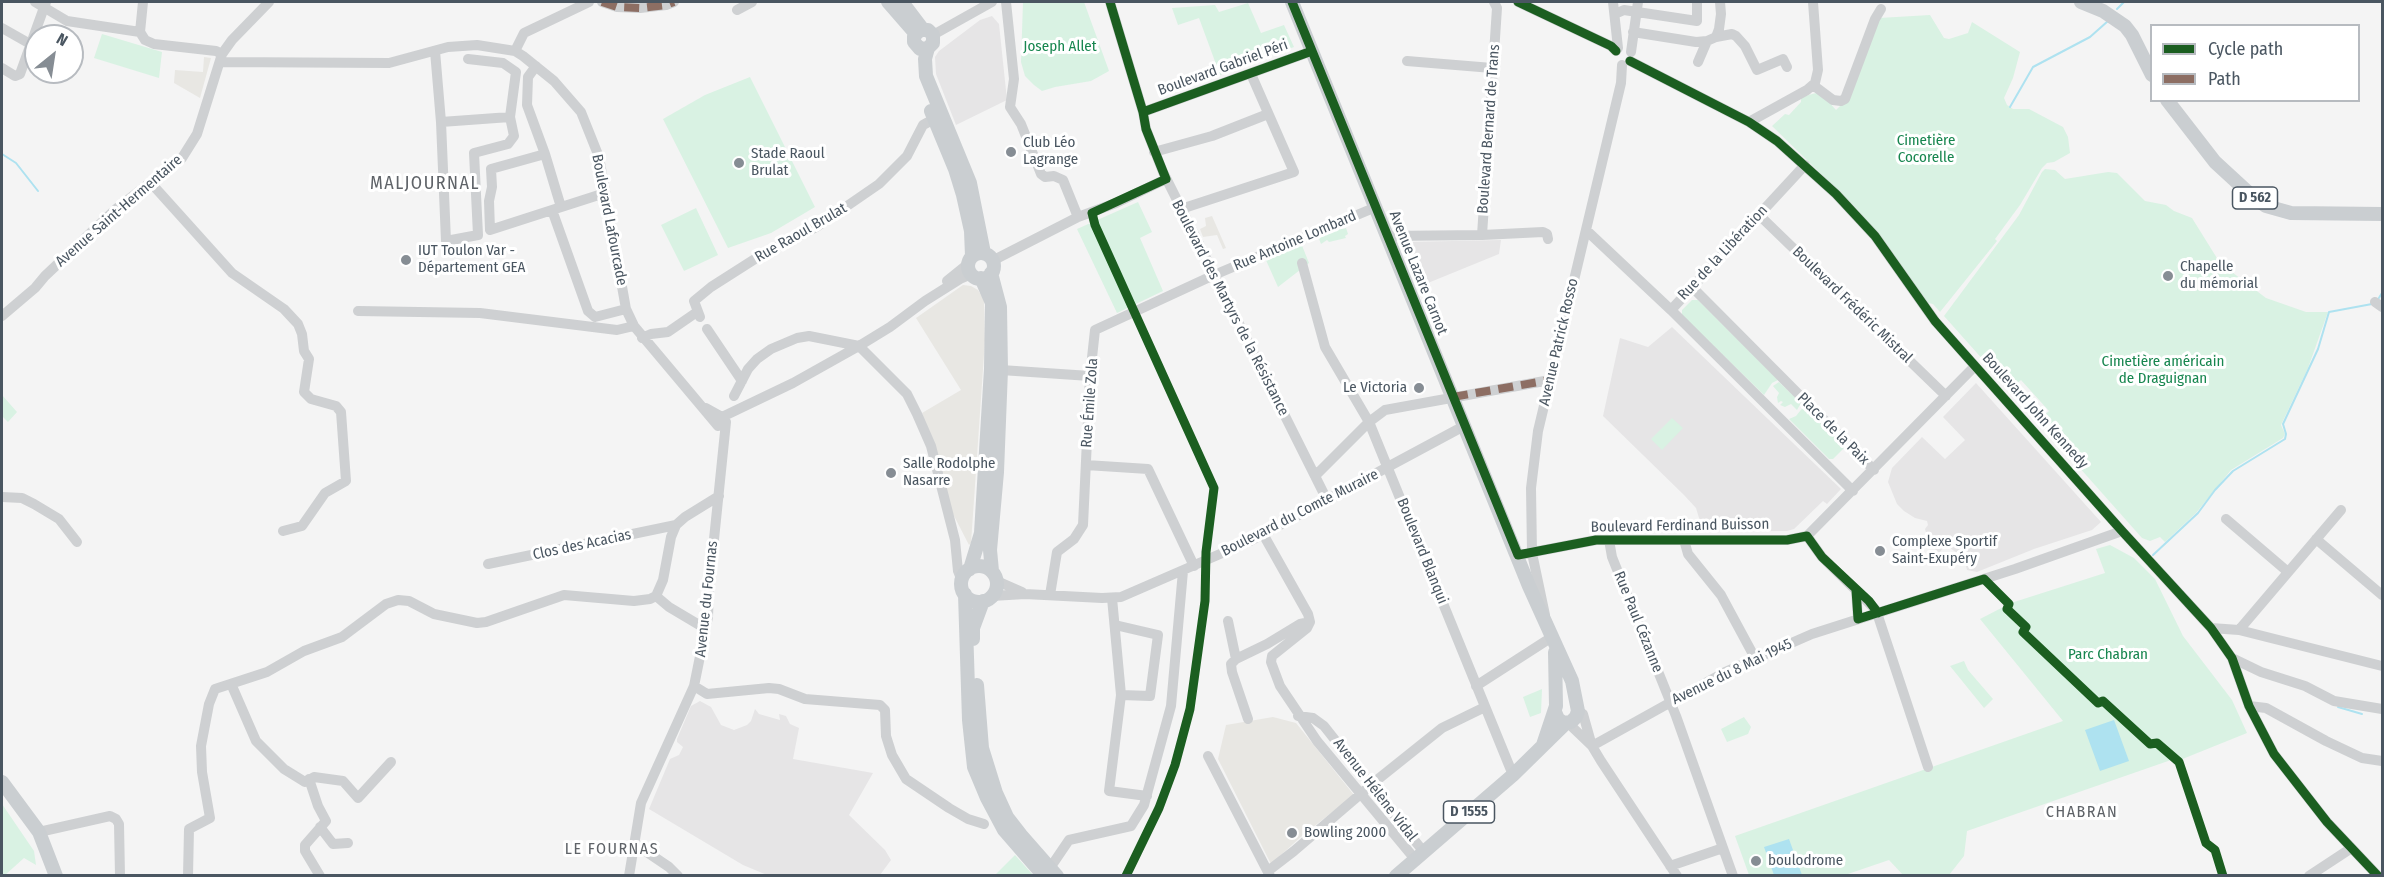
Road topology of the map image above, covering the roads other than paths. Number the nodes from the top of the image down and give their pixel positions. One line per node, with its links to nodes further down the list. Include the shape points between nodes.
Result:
1 (35, 2): 20 (street)
2 (143, 2): 27 (street)
3 (269, 2): 36 (street, Avenue Saint-Hermentaire)
4 (589, 2): 34 (street, via 524,33)
5 (602, 2): 6 (street, via 640,8)
6 (674, 2)
7 (752, 2): 24 (street)
8 (888, 2): 29 (main road)
9 (902, 2): 29 (main road)
10 (992, 2): 29 (street)
11 (1006, 2): 68 (street, via 1014,79 1010,107 1041,174 1059,177)
12 (1110, 2): 51 (street, Boulevard des Martyrs de la Résistance)
13 (1292, 2): 35 (main road, Avenue Lazare Carnot / D 1555)
14 (1494, 2): 46 (street, Boulevard Bernard de Trans, via 1497,8)
15 (1518, 2): 32 (street, Boulevard John Kennedy)
16 (1697, 2): 22 (street, via 1697,21)
17 (1720, 2): 30 (street, via 1721,21)
18 (1813, 2): 49 (street, via 1818,70)
19 (2081, 2): 47 (main road, via 2125,26)
20 (46, 5): 25 (street); 27 (street, via 67,21)
21 (1613, 6): 22 (street, via 1621,10); 32 (street)
22 (1637, 7): 28 (street, Avenue Patrick Rosso)
23 (1881, 9): 49 (street, via 1845,99 1833,100)
24 (737, 10)
25 (39, 24)
26 (2, 28): 31 (street)
27 (140, 32): 36 (street, Boulevard Lafourcade, via 153,44)
28 (1634, 32): 30 (street, via 1696,42); 38 (street, Avenue Patrick Rosso)
29 (924, 39): 54 (main road, via 917,59 918,80); 74 (main road, via 926,76 970,183)
30 (1712, 39): 41 (street); 44 (street, via 1736,36 1757,70 1783,59)
31 (24, 40)
32 (1617, 50): 38 (street, Boulevard John Kennedy, via 1624,47)
33 (435, 51): 34 (street, Boulevard Lafourcade, via 477,45); 40 (street, Boulevard Lafourcade, via 389,63); 55 (street)
34 (515, 51): 43 (street, Boulevard Lafourcade)
35 (1312, 51): 48 (street, Boulevard Gabriel Péri); 63 (main road, Avenue Lazare Carnot / D 1555)
36 (223, 54): 40 (street, Boulevard Lafourcade); 40 (street); 61 (street, Avenue Saint-Hermentaire, via 190,147)
37 (468, 59): 53 (street, via 503,63 516,72)
38 (1628, 59): 56 (street, Boulevard John Kennedy); 69 (street, Avenue Patrick Rosso)
39 (1407, 61): 46 (street)
40 (253, 62)
41 (1698, 62)
42 (24, 64): 45 (street, via 15,76)
43 (536, 66): 58 (street, via 528,77 527,105); 62 (street, Boulevard Lafourcade, via 581,112 599,158)
44 (1787, 67)
45 (2, 68)
46 (1492, 68): 70 (street, Boulevard Bernard de Trans)
47 (2150, 73)
48 (1251, 74): 51 (street, Boulevard Gabriel Péri); 52 (street)
49 (1810, 88): 56 (street)
50 (2169, 102): 66 (main road, D 562, via 2215,162 2266,206 2290,213)
51 (1143, 112): 57 (street, Boulevard des Martyrs de la Résistance)
52 (1268, 114): 57 (street, via 1212,136); 65 (street, via 1294,172)
53 (510, 117): 55 (street); 55 (street, via 514,136 508,144 474,153 478,235 446,241)
54 (934, 119): 74 (main road, via 955,169); 83 (street, Rue Raoul Brulat, via 923,124 907,156 879,184 818,226 711,287 694,301 698,315 668,333)
55 (441, 122)
56 (1749, 122): 59 (street, Boulevard John Kennedy)
57 (1154, 152): 60 (street, Boulevard des Martyrs de la Résistance)
58 (545, 154): 64 (street); 64 (street, via 491,169 490,230)
59 (1805, 165): 67 (street, Rue de la Libération); 85 (street, Boulevard John Kennedy, via 1875,236 1935,321)
60 (1167, 179): 65 (street, Boulevard des Martyrs de la Résistance); 68 (street)
61 (151, 183): 80 (street, Avenue Saint-Hermentaire, via 116,209); 107 (street, via 232,273 284,309 298,324 309,359 304,392 341,412 346,481 325,493 302,526)
62 (605, 193): 64 (street); 77 (street, Boulevard Lafourcade)
63 (1376, 207): 71 (main road, Avenue Lazare Carnot / D 1555); 75 (street, Rue Antoine Lombard)
64 (556, 208): 77 (street, via 588,311 595,317)
65 (1181, 209): 75 (street, Boulevard des Martyrs de la Résistance)
66 (2382, 214)
67 (1759, 215): 76 (street, Rue de la Libération); 91 (street, Boulevard Frédéric Mistral)
68 (1078, 217): 74 (street)
69 (1586, 230): 78 (street, Rue de la Libération); 88 (street, Avenue Patrick Rosso)
70 (1482, 235): 71 (street, Boulevard Bernard de Trans); 72 (street, via 1543,232)
71 (1388, 236): 92 (main road, Avenue Lazare Carnot / D 1555)
72 (1548, 239)
73 (1302, 263): 94 (street, Boulevard Blanqui, via 1325,347)
74 (980, 266): 84 (street); 86 (main road, via 1000,307); 122 (main road, via 992,303 991,369 981,533)
75 (1214, 275): 87 (street, Rue Émile Zola, via 1095,330); 99 (street, Boulevard des Martyrs de la Résistance)
76 (1692, 287): 78 (street, Rue de la Libération); 98 (street, Place de la Paix)
77 (626, 309): 81 (street, Boulevard Lafourcade)
78 (1671, 310): 100 (street, Place de la Paix)
79 (358, 311): 81 (street, via 480,313 617,330)
80 (2, 316)
81 (634, 326): 83 (street, Boulevard Lafourcade)
82 (707, 329): 89 (street)
83 (642, 338): 93 (street, Boulevard Lafourcade, via 702,407)
84 (859, 346): 89 (street, via 809,336 797,338 757,359); 93 (street); 122 (street, via 907,394 932,446 955,540 958,571)
85 (1975, 366): 91 (street); 108 (street, Boulevard John Kennedy)
86 (1001, 370): 87 (street); 121 (main road, via 990,550)
87 (1090, 376): 96 (street, Rue Émile Zola)
88 (1550, 380): 92 (street); 115 (street, Avenue Patrick Rosso, via 1531,488)
89 (742, 381): 90 (street)
90 (734, 396)
91 (1946, 396): 98 (street)
92 (1453, 397): 94 (street, via 1385,410); 95 (main road, Avenue Lazare Carnot / D 1555)
93 (722, 422): 101 (street, Avenue du Fournas)
94 (1369, 422): 97 (street, Boulevard Blanqui); 99 (street)
95 (1464, 426): 97 (street, Boulevard du Comte Muraire); 116 (main road, Avenue Lazare Carnot / D 1555)
96 (1086, 465): 118 (street, via 1148,469); 125 (street, Rue Émile Zola, via 1083,525 1074,539 1057,552)
97 (1386, 467): 103 (street, Boulevard du Comte Muraire); 148 (street, Boulevard Blanqui)
98 (1874, 470): 100 (street, Place de la Paix)
99 (1315, 476): 103 (street, Boulevard des Martyrs de la Résistance)
100 (1853, 491): 110 (street)
101 (719, 496): 106 (street); 137 (street, Avenue du Fournas)
102 (2, 497): 114 (street, via 22,498 34,504 59,519)
103 (1327, 500): 109 (street, Boulevard du Comte Muraire)
104 (2341, 510): 111 (street)
105 (2226, 519): 120 (street)
106 (676, 525): 117 (street, Clos des Acacias); 126 (street)
107 (283, 531)
108 (2122, 531): 130 (street, Avenue du 8 Mai 1945); 136 (street, Boulevard John Kennedy)
109 (1263, 534): 118 (street, Boulevard du Comte Muraire); 131 (street)
110 (1807, 536): 113 (street, Boulevard Ferdinand Buisson, via 1787,540); 123 (street)
111 (2316, 539): 120 (street); 127 (street)
112 (1609, 540): 113 (street, Boulevard Ferdinand Buisson); 115 (street, Boulevard Ferdinand Buisson); 150 (street, Rue Paul Cézanne, via 1612,557)
113 (1684, 540): 143 (street, via 1688,554 1721,595)
114 (77, 542)
115 (1533, 553): 116 (street, Boulevard Ferdinand Buisson); 134 (street, Avenue Patrick Rosso)
116 (1518, 555): 134 (main road, Avenue Lazare Carnot / D 1555)
117 (488, 564)
118 (1194, 566): 119 (street, Boulevard du Comte Muraire)
119 (1183, 571): 128 (street, Boulevard du Comte Muraire); 171 (street, via 1171,706)
120 (2288, 572): 138 (street)
121 (994, 576): 122 (main road, via 981,566); 124 (street, Boulevard du Comte Muraire); 129 (main road, via 995,592)
122 (965, 581): 129 (main road, via 976,601); 182 (main road, via 974,767 1004,830)
123 (1856, 590): 130 (street); 132 (street)
124 (1025, 594): 125 (street, Boulevard du Comte Muraire); 129 (street, Boulevard du Comte Muraire)
125 (1050, 595): 128 (street, Boulevard du Comte Muraire)
126 (656, 596): 137 (street); 146 (street, via 634,600 564,595 477,623 434,614 409,601 398,600 386,604 342,636)
127 (2382, 596)
128 (1112, 598): 135 (street)
129 (987, 599): 182 (main road, via 977,612 973,638 986,764 1007,817)
130 (1878, 613): 132 (street, Avenue du 8 Mai 1945); 164 (street)
131 (1309, 618): 140 (street); 141 (street, via 1307,628)
132 (1858, 619): 143 (street, Avenue du 8 Mai 1945)
133 (1228, 621): 142 (street)
134 (1546, 624): 139 (main road, Avenue Lazare Carnot / D 1555)
135 (1115, 625): 149 (street); 149 (street, via 1158,635 1150,696)
136 (2211, 628): 138 (street); 144 (street, Boulevard John Kennedy)
137 (706, 629): 147 (street, Avenue du Fournas)
138 (2239, 630): 145 (street)
139 (1553, 641): 148 (street); 153 (main road, Avenue Lazare Carnot / D 1555, via 1575,691); 154 (main road, Avenue Lazare Carnot / D 1555)
140 (1262, 647): 141 (street); 142 (street)
141 (1272, 656): 156 (street, via 1280,686)
142 (1236, 658): 157 (street, via 1231,664 1232,672)
143 (1755, 658): 150 (street, Avenue du 8 Mai 1945)
144 (2233, 662): 151 (street, Boulevard John Kennedy); 155 (street, via 2305,686 2334,701)
145 (2382, 666)
146 (232, 686): 166 (street, via 260,746 284,768 305,782); 186 (street, via 215,690 209,704 201,746 210,818 189,829)
147 (694, 686): 173 (street, via 707,694 769,688 805,699 880,705 885,710 886,736 892,755 906,779 968,819); 177 (street, Avenue du Fournas, via 642,803)
148 (1476, 686): 152 (street, Boulevard Blanqui)
149 (1121, 696): 171 (street, via 1109,791)
150 (1670, 703): 159 (street, Avenue du 8 Mai 1945); 178 (street, Rue Paul Cézanne)
151 (2249, 706): 162 (street, via 2266,708 2362,758); 179 (street, Boulevard John Kennedy, via 2274,754 2299,790)
152 (1485, 707): 165 (street, Boulevard Blanqui); 168 (street, via 1442,728)
153 (1577, 708): 154 (main road, via 1566,700); 158 (main road, via 1574,720); 159 (street, via 1583,714)
154 (1556, 709): 158 (main road, via 1558,719); 160 (main road, D 1555)
155 (2382, 709)
156 (1298, 716): 168 (street, Avenue Hélène Vidal, via 1313,718 1324,726); 170 (street, Avenue Hélène Vidal)
157 (1248, 719)
158 (1567, 723): 159 (street); 160 (main road, D 1555)
159 (1592, 746): 181 (street)
160 (1542, 748): 165 (main road, D 1555)
161 (1208, 756): 183 (street)
162 (2382, 761)
163 (392, 762): 166 (street, via 358,798 343,782)
164 (1928, 767)
165 (1513, 775): 180 (main road, D 1555)
166 (309, 779): 174 (street, via 326,820)
167 (2, 782): 172 (main road)
168 (1371, 785): 170 (street); 180 (street, Avenue Hélène Vidal)
169 (2, 794): 172 (main road)
170 (1361, 795): 180 (street, Avenue Hélène Vidal); 183 (street)
171 (1147, 796): 182 (street, via 1131,826 1069,840)
172 (19, 808): 175 (main road)
173 (984, 824)
174 (320, 827): 176 (street, via 333,844); 187 (street, via 304,845)
175 (39, 832): 184 (main road); 185 (street, via 110,816 116,819)
176 (348, 843)
177 (635, 844): 188 (street, Avenue du Fournas); 189 (street)
178 (1723, 849): 181 (street); 191 (street, Rue Paul Cézanne)
179 (2350, 849): 192 (street); 193 (street, Boulevard John Kennedy)
180 (1418, 855): 190 (main road, D 1555)
181 (1673, 871)
182 (1050, 873)
183 (1269, 873)
184 (56, 876)
185 (120, 876)
186 (188, 876)
187 (320, 876)
188 (629, 876)
189 (678, 876)
190 (1396, 876)
191 (1733, 876)
192 (2309, 876)
193 (2378, 876)

